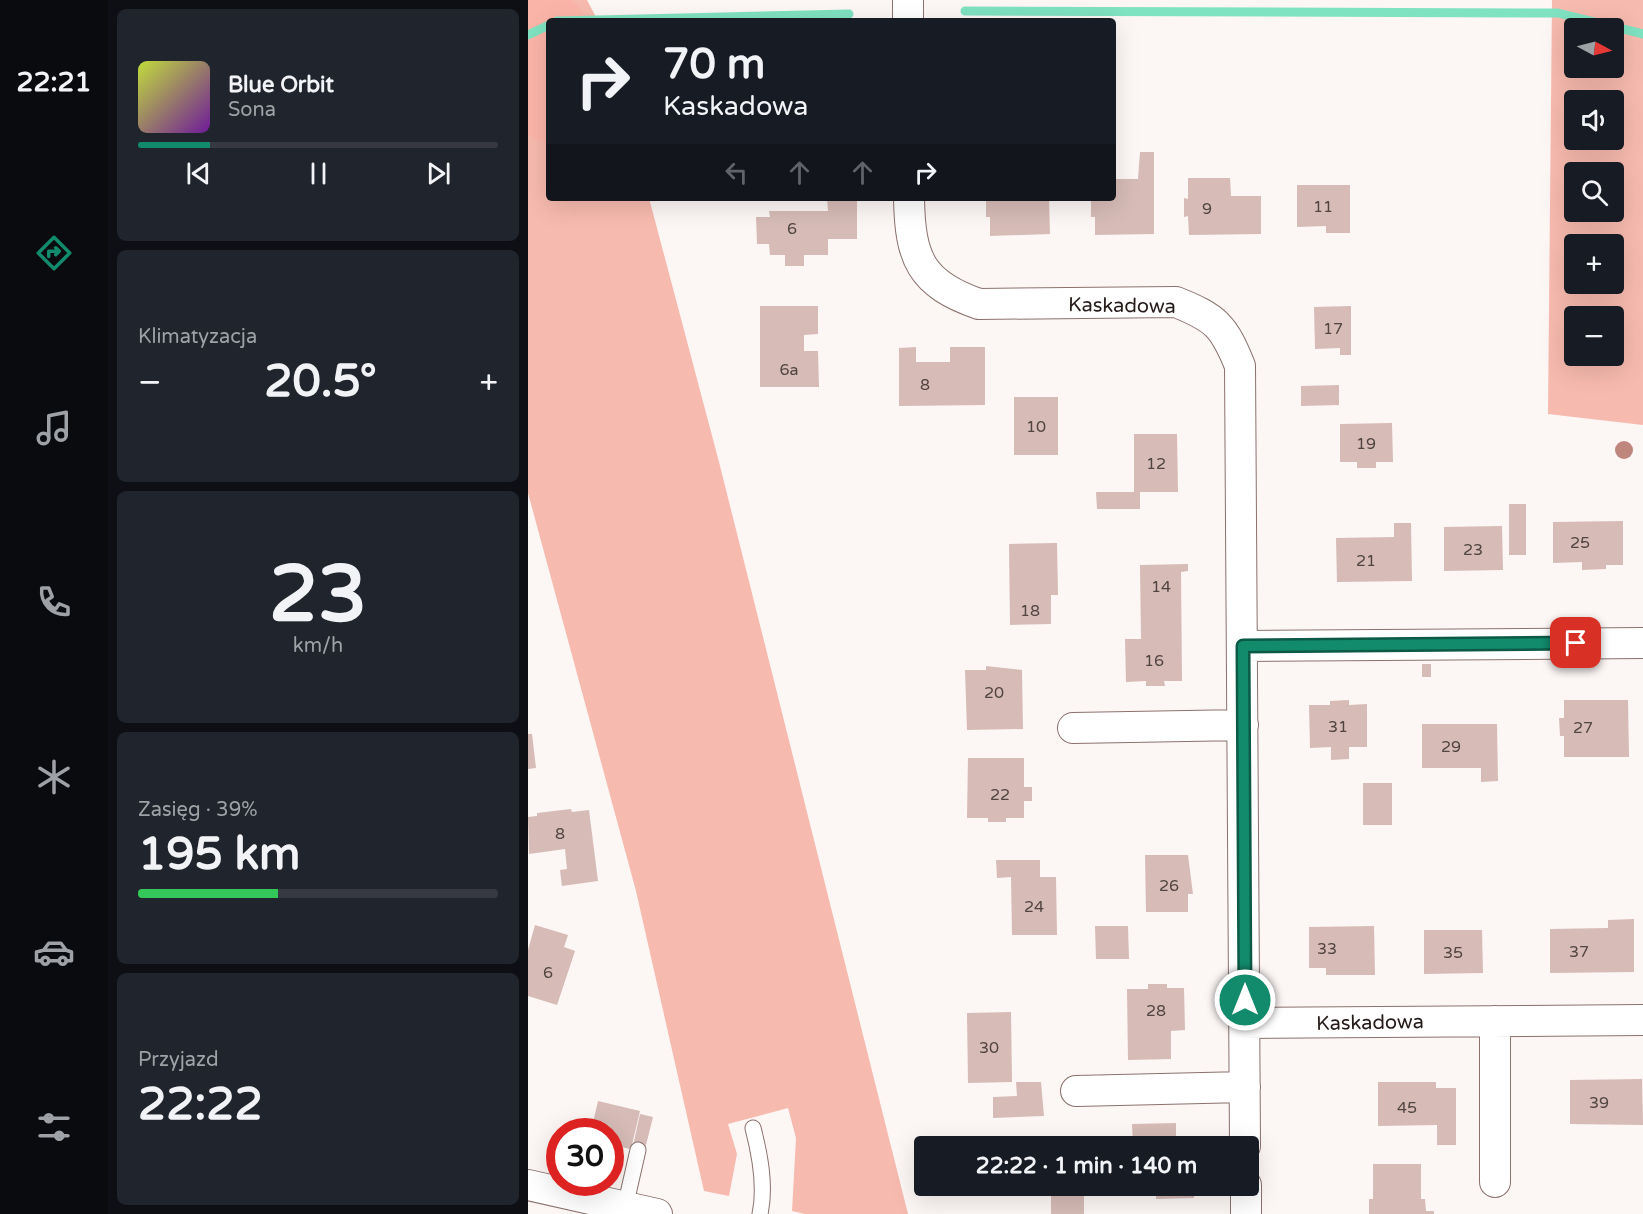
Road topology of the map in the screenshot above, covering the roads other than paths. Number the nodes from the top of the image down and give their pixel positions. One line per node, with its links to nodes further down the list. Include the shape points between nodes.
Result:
1 (908, 0): 2 (street)
2 (908, 18)
3 (909, 201): 5 (street, Kaskadowa, via 914,250 929,278 952,294 979,304 1176,302 1206,314 1228,335 1240,366)
4 (1643, 643): 5 (street)
5 (1243, 646): 6 (street, Kaskadowa)
6 (1243, 725): 7 (street); 10 (street, Kaskadowa)
7 (1073, 728)
8 (1643, 1020): 9 (street, Kaskadowa)
9 (1495, 1021): 10 (street, Kaskadowa); 16 (street)
10 (1245, 1023): 11 (street, Kaskadowa)
11 (1245, 1087): 12 (street); 14 (street, Kaskadowa)
12 (1076, 1091)
13 (753, 1128): 21 (lane, via 762,1180)
14 (1245, 1136)
15 (638, 1150): 19 (lane)
16 (1495, 1182)
17 (528, 1185): 19 (street)
18 (1246, 1196): 22 (street)
19 (625, 1207): 20 (street)
20 (657, 1214)
21 (760, 1214)
22 (1246, 1214)

